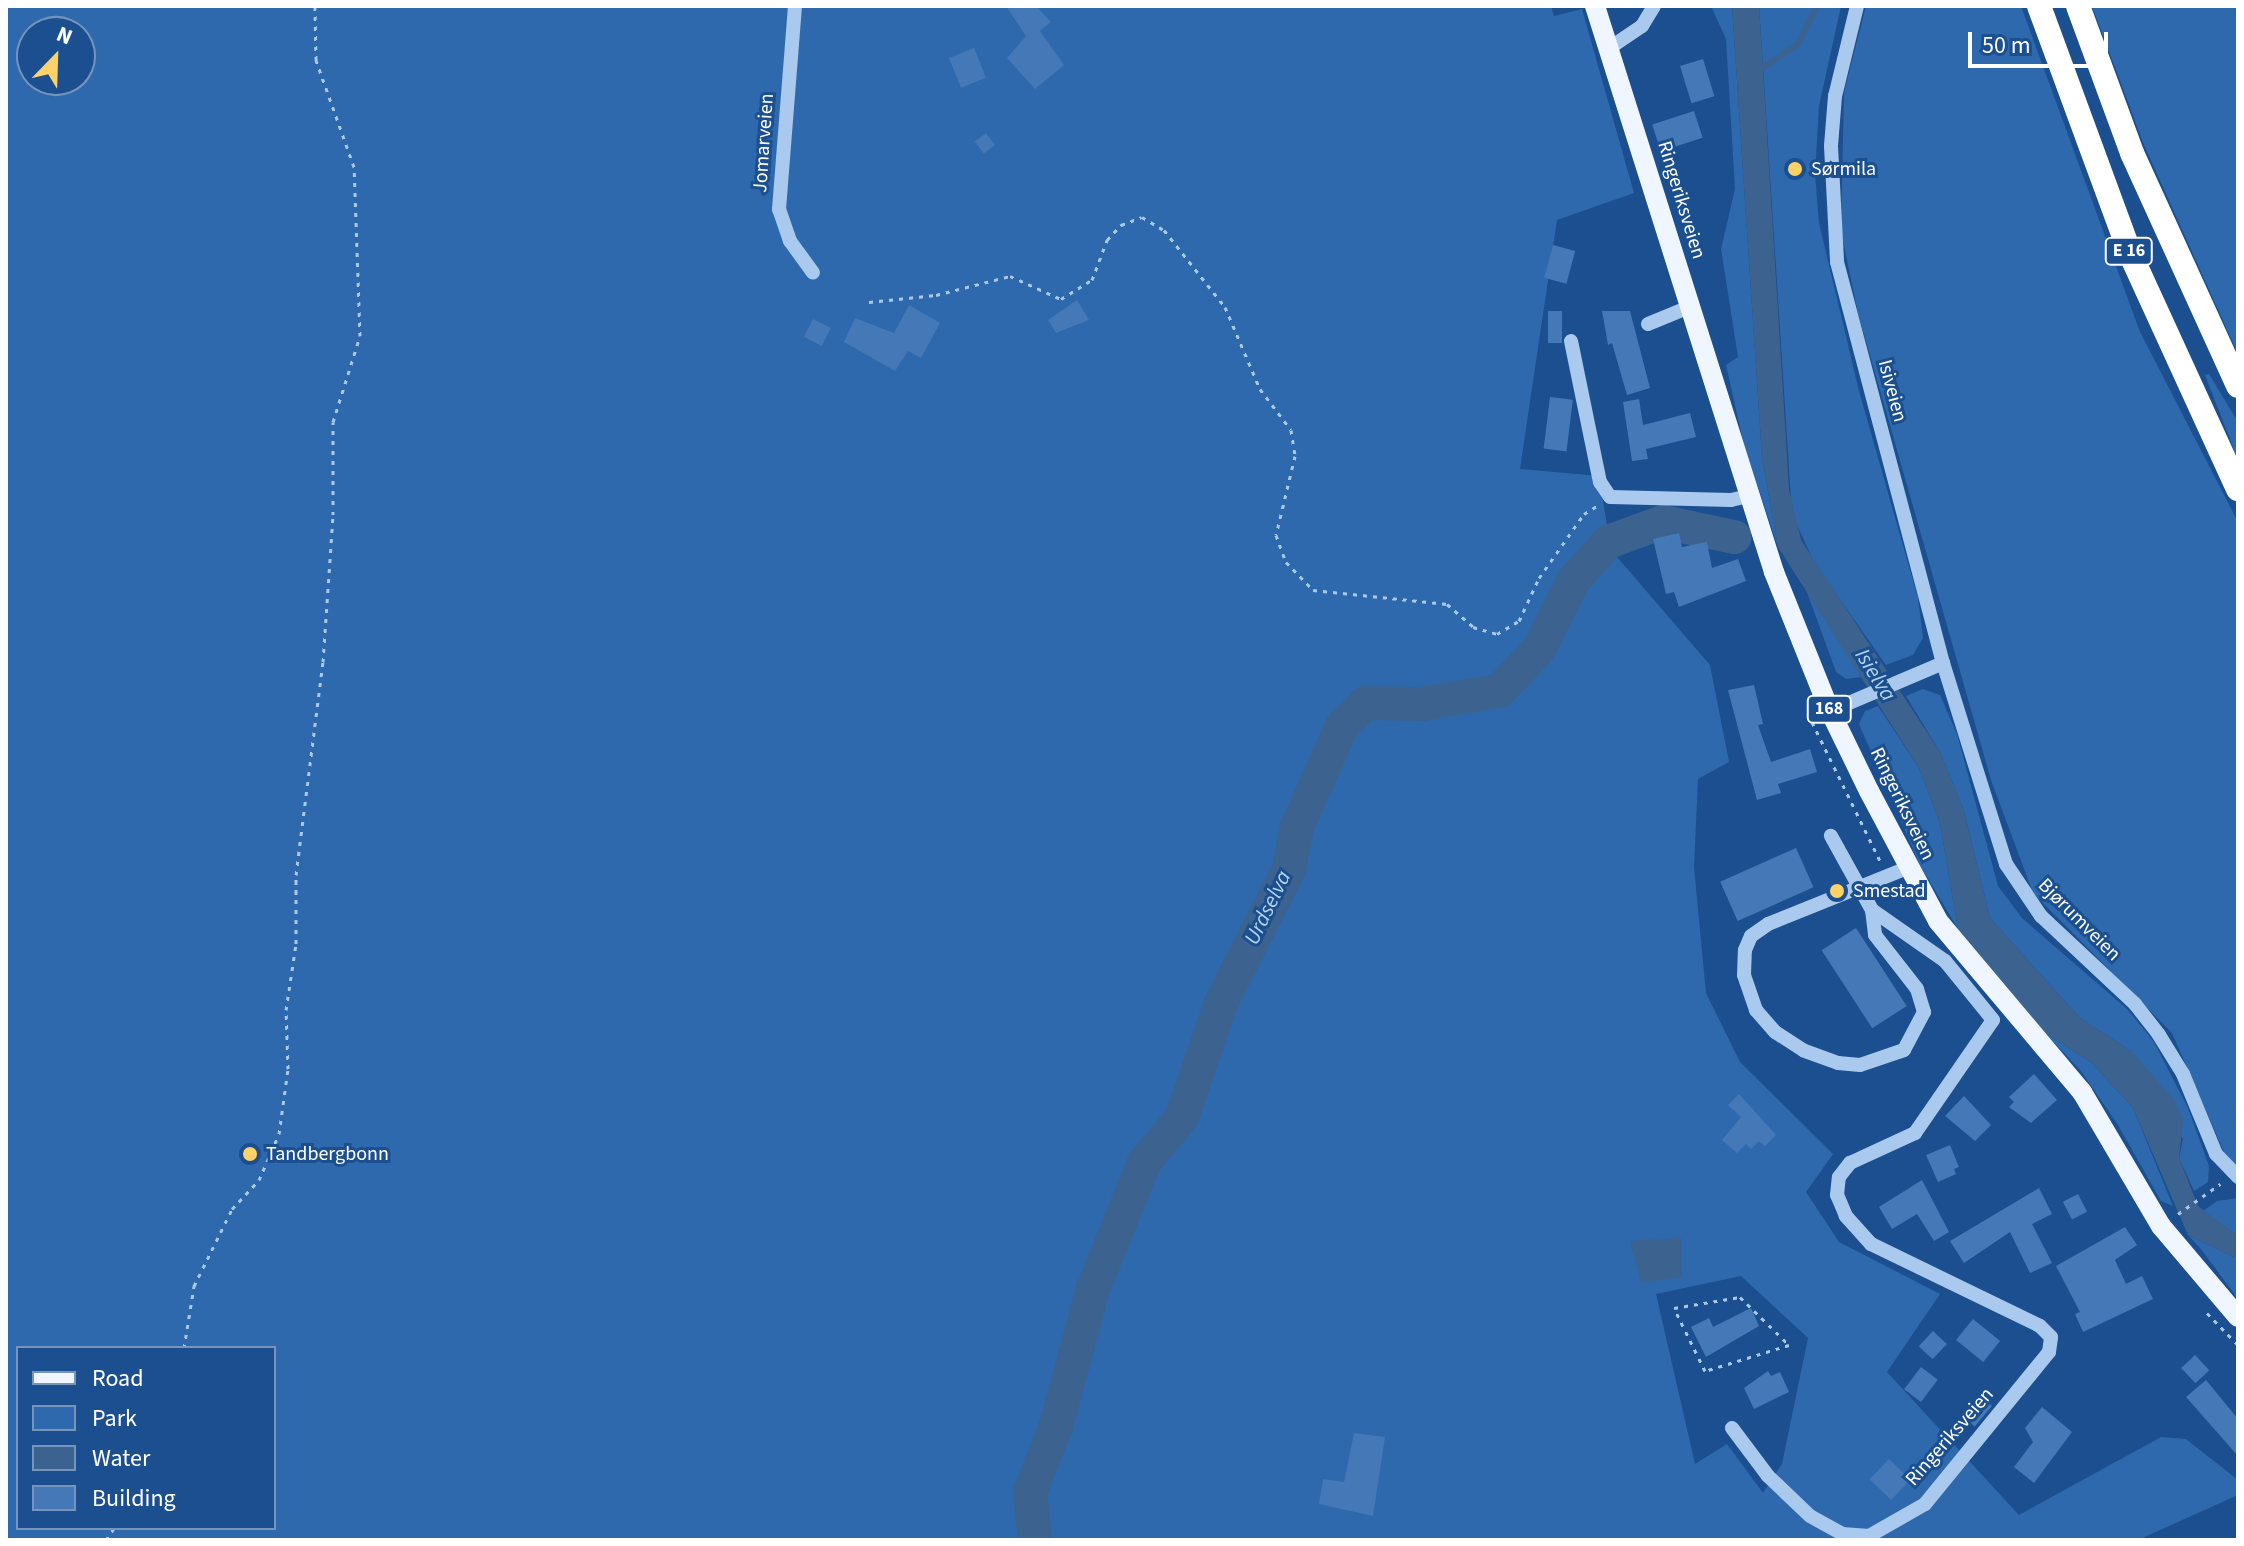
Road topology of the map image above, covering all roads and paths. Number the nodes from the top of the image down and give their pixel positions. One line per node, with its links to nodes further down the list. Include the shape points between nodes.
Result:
1 (315, 6): 28 (path, via 316,60 354,167 360,336 333,422 323,662 296,875 296,944 286,1010 288,1069 279,1134 259,1180 232,1209 194,1286)
2 (795, 6): 9 (street, Jomarveien, via 779,209 790,241)
3 (1654, 6): 8 (street, via 1642,26)
4 (1857, 6): 18 (street, Isiveien, via 1835,96 1831,146 1837,262)
5 (2039, 6): 15 (highway, E 16, via 2129,251)
6 (2078, 6): 14 (highway, E 16, via 2132,153)
7 (1596, 7): 8 (main road, Ringeriksveien / 168)
8 (1608, 49): 11 (main road, Ringeriksveien / 168)
9 (813, 273)
10 (869, 302): 17 (path, via 936,295 1010,276 1061,299 1092,280 1107,240 1121,225 1142,217 1164,230 1225,307 1260,389 1291,430 1295,456 1276,535 1286,562 1313,590 1447,604 1473,627 1497,634 1519,621 1539,578 1584,514)
11 (1689, 307): 12 (street); 16 (main road, Ringeriksveien / 168)
12 (1648, 324)
13 (1571, 341): 17 (street, via 1600,482)
14 (2238, 386)
15 (2238, 489)
16 (1749, 496): 17 (street); 19 (main road, Ringeriksveien / 168)
17 (1610, 497)
18 (1943, 663): 19 (street); 24 (street, Bjørumveien, via 2017,884 2041,916 2135,1004 2159,1035 2183,1074 2216,1154)
19 (1830, 711): 21 (main road, Ringeriksveien / 168)
20 (1831, 836): 22 (street, Ringeriksveien)
21 (1907, 868): 22 (street); 27 (main road, Ringeriksveien / 168, via 1938,921 2082,1092 2169,1238)
22 (1859, 891): 23 (street, Ringeriksveien); 23 (street, via 1768,924 1751,936 1745,950 1744,975 1756,1010 1775,1032 1838,1063 1860,1065 1904,1050 1924,1012 1917,989 1875,935)
23 (1872, 910): 30 (street, Ringeriksveien, via 1945,961 1993,1020 1915,1133 1850,1163 1839,1177 1837,1195 1846,1216 1871,1244 2040,1326 2051,1337 2049,1352 1925,1504 1869,1536 1842,1534 1810,1516 1768,1476)
24 (2238, 1177)
25 (2209, 1193): 26 (path)
26 (2177, 1214)
27 (2238, 1317)
28 (184, 1346)
29 (1705, 1371): 29 (path, via 1674,1308 1740,1297 1789,1345)
30 (1732, 1428)

